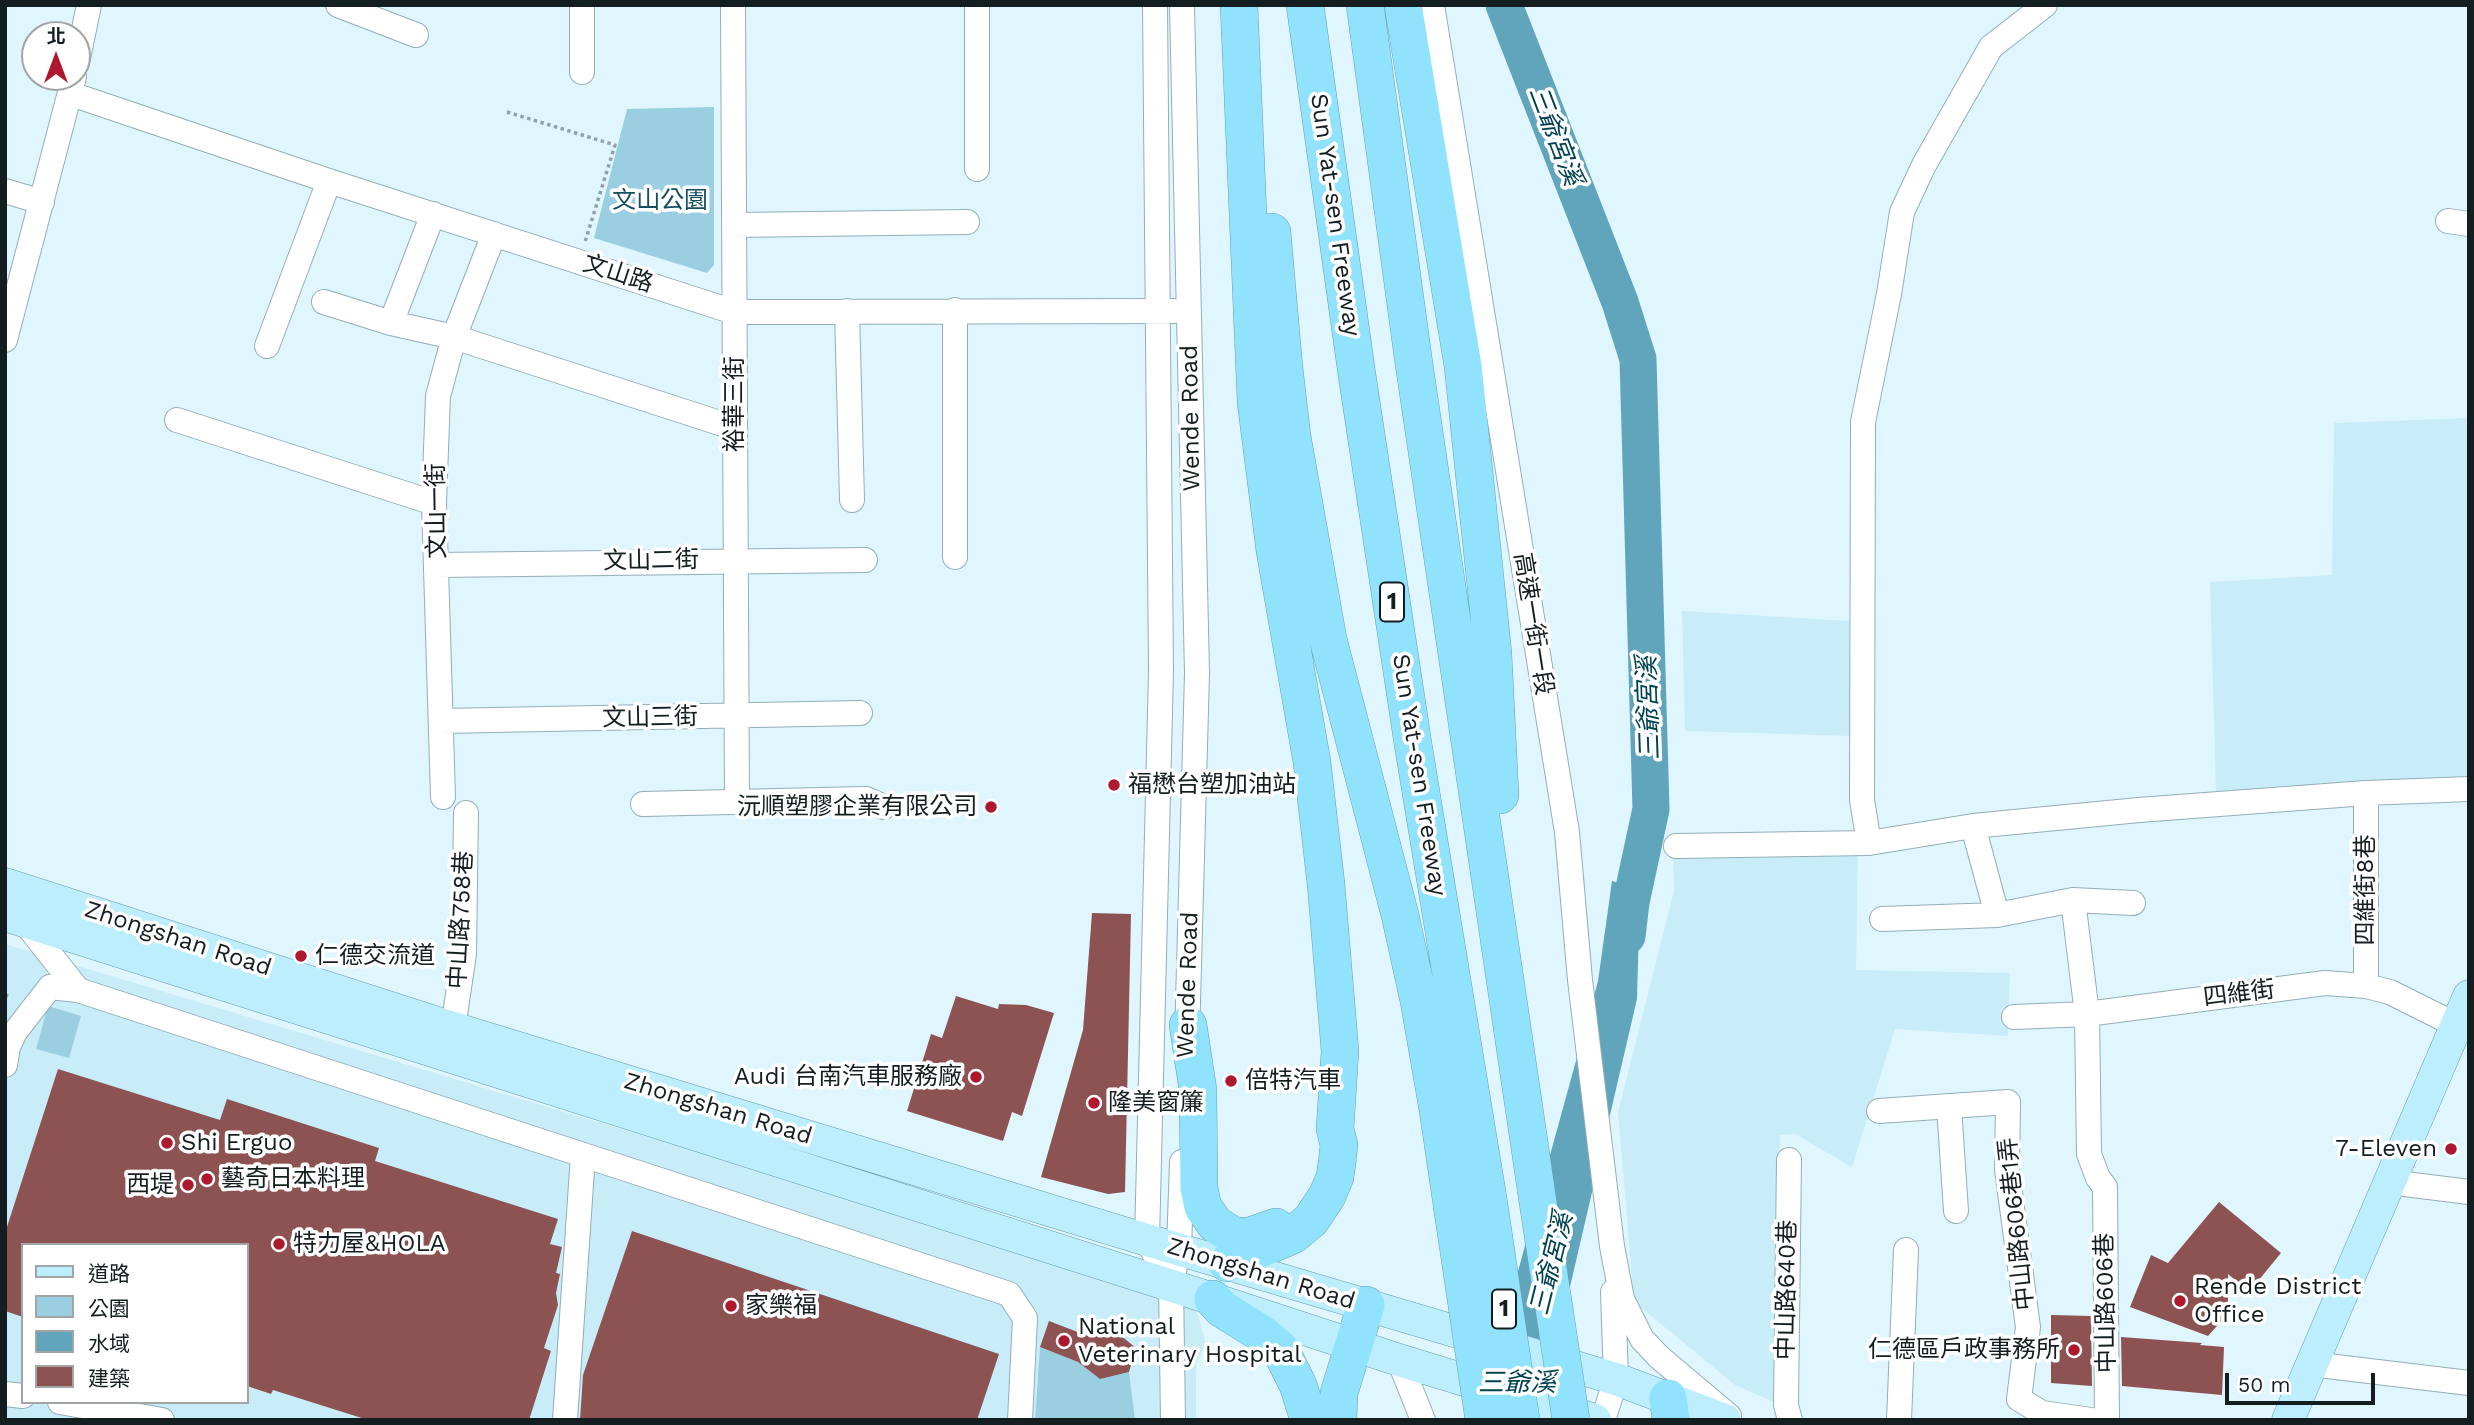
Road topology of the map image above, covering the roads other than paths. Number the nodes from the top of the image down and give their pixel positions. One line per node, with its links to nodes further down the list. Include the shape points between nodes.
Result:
1 (338, 5): 13 (street)
2 (582, 5): 14 (street)
3 (733, 5): 23 (street, 裕華三街)
4 (977, 5): 17 (street)
5 (1182, 5): 29 (street, Wende Road)
6 (1240, 5): 74 (highway, via 1256,402 1275,551 1312,762 1326,884 1340,1051); 103 (highway, bridge, via 1264,145 1284,368 1303,501 1328,639 1419,1001)
7 (1305, 5): 104 (highway, Sun Yat-sen Freeway / 1, bridge, via 1413,744)
8 (1365, 5): 70 (highway, 1)
9 (1403, 5): 70 (highway, via 1463,366 1493,654)
10 (1432, 5): 81 (street, 高速一街一段, via 1567,832)
11 (2045, 5): 54 (street, via 1991,47 1902,212 1863,422 1862,800)
12 (1155, 15): 28 (street, Wende Road)
13 (416, 35)
14 (583, 72)
15 (71, 91): 20 (street)
16 (86, 91): 18 (street, 文山路)
17 (977, 169)
18 (329, 181): 21 (street, 文山路); 34 (street)
19 (5, 191): 20 (street)
20 (42, 202): 33 (street)
21 (433, 214): 24 (street, 文山路); 31 (street)
22 (967, 222): 23 (street)
23 (734, 225): 30 (street, 裕華三街)
24 (494, 234): 30 (street, 文山路); 32 (street, 文山一街)
25 (324, 302): 31 (street)
26 (955, 310): 27 (street, 文山路); 28 (street, 文山路); 39 (street)
27 (847, 311): 30 (street, 文山路); 37 (street)
28 (1159, 311): 29 (street, 文山路); 80 (street, Wende Road, via 1161,671)
29 (1188, 311): 67 (street, Wende Road, via 1197,673)
30 (734, 312): 36 (street, 裕華三街)
31 (391, 323): 32 (street)
32 (454, 337): 36 (street); 38 (street, 文山一街, via 438,396)
33 (5, 340)
34 (267, 346)
35 (177, 420): 38 (street)
36 (735, 428): 40 (street, 裕華三街)
37 (852, 500)
38 (434, 503): 42 (street, 文山一街)
39 (955, 557)
40 (735, 560): 41 (street, 文山二街); 42 (street, 文山二街); 44 (street, 裕華三街)
41 (864, 560)
42 (438, 565): 45 (street, 文山一街)
43 (860, 713): 44 (street, 文山三街)
44 (736, 716): 45 (street, 文山三街); 49 (street, 裕華三街)
45 (441, 721): 48 (street, 文山一街)
46 (2469, 789): 47 (street)
47 (2366, 793): 53 (street); 62 (street, 四維街8巷)
48 (443, 797)
49 (737, 802): 50 (street); 51 (street, via 866,799)
50 (643, 804)
51 (884, 807)
52 (466, 813): 69 (street, 中山路758巷, via 464,954)
53 (1973, 826): 54 (street); 59 (street)
54 (1869, 842): 55 (street)
55 (1676, 846)
56 (5, 884): 69 (main road, Zhongshan Road)
57 (2073, 900): 58 (street); 59 (street); 65 (street)
58 (2133, 903)
59 (1997, 915): 61 (street)
60 (14, 917): 63 (street); 85 (main road, Zhongshan Road)
61 (1882, 919)
62 (2366, 986): 65 (street, 四維街, via 2325,983); 68 (street, 四維街, via 2390,992)
63 (78, 990): 71 (street, via 50,987 15,1032); 75 (street)
64 (2469, 996): 68 (main road)
65 (2087, 1014): 66 (street, 四維街); 110 (street, 中山路606巷, via 2089,1154 2105,1187)
66 (2014, 1017)
67 (1188, 1025): 74 (highway, via 1198,1090 1201,1199 1208,1216 1225,1233 1241,1237 1260,1234 1300,1209 1319,1184); 82 (street, Wende Road)
68 (2456, 1025): 77 (main road)
69 (453, 1028): 80 (main road, Zhongshan Road)
70 (1513, 1037): 95 (highway, 1, bridge, via 1536,1189)
71 (5, 1065)
72 (1949, 1106): 73 (street, 中山路606巷1弄); 79 (street); 109 (street, 中山路606巷1弄, via 2008,1102 2007,1170 2028,1327 2019,1399 2042,1413)
73 (1879, 1111)
74 (1335, 1129): 84 (highway, via 1339,1146 1335,1177 1311,1220 1293,1235)
75 (583, 1155): 97 (street); 98 (street, via 1009,1294 1026,1318)
76 (1789, 1160): 107 (street, 中山路640巷, via 1786,1405)
77 (2389, 1182): 78 (street); 90 (main road)
78 (2469, 1192)
79 (1956, 1211)
80 (1147, 1240): 82 (main road, Zhongshan Road); 85 (street, Wende Road)
81 (1612, 1246): 91 (street, 高速一街一段); 106 (street, 高速一街一段, via 1622,1299 1642,1339)
82 (1179, 1248): 84 (main road, Zhongshan Road); 85 (street, Wende Road)
83 (1906, 1250): 108 (street)
84 (1227, 1263): 87 (main road, Zhongshan Road)
85 (1171, 1285): 86 (main road, Zhongshan Road); 99 (street)
86 (1213, 1299): 88 (main road, Zhongshan Road); 100 (highway, via 1280,1349)
87 (1366, 1305): 88 (highway); 91 (main road, Zhongshan Road, bridge)
88 (1353, 1345): 89 (main road, Zhongshan Road); 101 (highway, via 1339,1393)
89 (1399, 1360): 95 (main road, Zhongshan Road, bridge); 102 (street)
90 (2311, 1364): 92 (street); 111 (main road)
91 (1616, 1379): 94 (main road); 95 (street, 高速一街一段)
92 (2469, 1382)
93 (71, 1404): 96 (street)
94 (1670, 1409): 105 (main road)
95 (1589, 1419)
96 (162, 1420)
97 (565, 1420)
98 (1020, 1420)
99 (1173, 1420)
100 (1310, 1420)
101 (1338, 1420)
102 (1423, 1420)
103 (1484, 1420)
104 (1521, 1420)
105 (1725, 1420)
106 (1735, 1420)
107 (1790, 1420)
108 (1899, 1420)
109 (2091, 1420)
110 (2107, 1420)
111 (2288, 1420)

